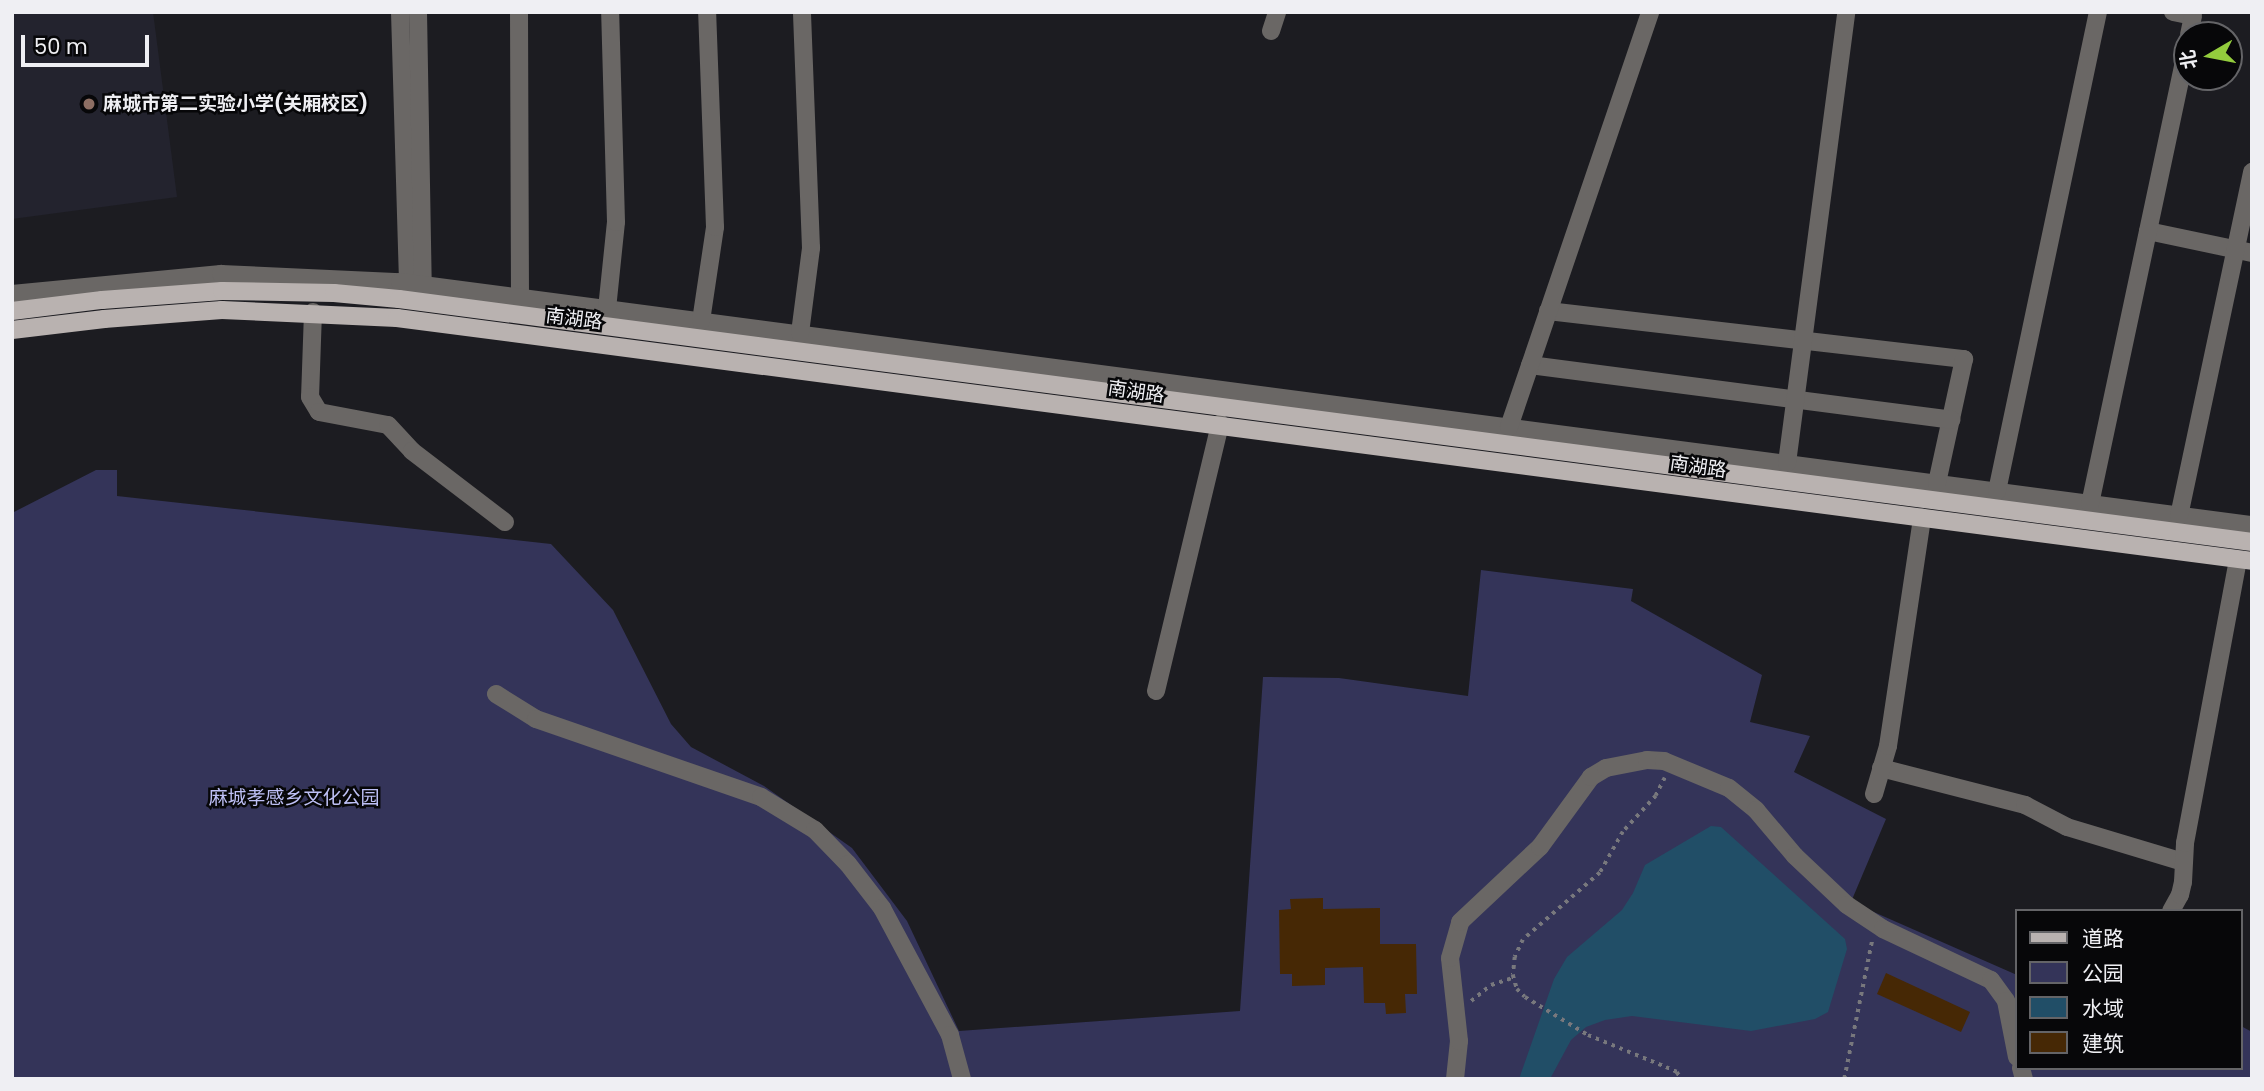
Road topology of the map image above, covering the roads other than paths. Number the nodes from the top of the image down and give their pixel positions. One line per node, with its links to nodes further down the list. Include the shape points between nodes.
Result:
1 (400, 12): 18 (street)
2 (418, 12): 18 (street)
3 (519, 12): 20 (street)
4 (610, 12): 21 (street, via 616,222)
5 (707, 12): 25 (street, via 715,227)
6 (802, 12): 27 (street, via 811,248)
7 (1277, 12): 13 (street)
8 (1650, 12): 23 (street)
9 (1846, 12): 28 (street)
10 (2098, 12): 36 (street)
11 (2173, 12): 12 (street, via 2193,16)
12 (2192, 21)
13 (1271, 31)
14 (2178, 91): 16 (street)
15 (2252, 172): 17 (street)
16 (2148, 231): 17 (street); 37 (street)
17 (2244, 252): 38 (street)
18 (415, 284): 19 (street, via 221,274); 20 (street)
19 (12, 294)
20 (520, 297): 21 (street)
21 (607, 309): 25 (street)
22 (12, 311): 42 (main road, 南湖路, via 222,291 399,299)
23 (1548, 311): 28 (street); 29 (street)
24 (313, 312): 26 (main road, 南湖路, via 222,310); 32 (main road, 南湖路, via 397,318); 40 (street, via 310,397 319,412 388,425 422,459)
25 (701, 321): 27 (street)
26 (12, 330)
27 (800, 333): 33 (street)
28 (1804, 341): 30 (street); 31 (street, via 1964,359)
29 (1530, 365): 30 (street); 33 (street)
30 (1796, 400): 31 (street); 34 (street)
31 (1951, 420): 35 (street)
32 (1220, 424): 39 (main road, 南湖路); 44 (street)
33 (1509, 427): 34 (street)
34 (1787, 463): 35 (street)
35 (1937, 483): 36 (street)
36 (1997, 491): 37 (street)
37 (2090, 504): 38 (street)
38 (2179, 516): 41 (street)
39 (1922, 518): 43 (main road, 南湖路); 46 (street)
40 (505, 523)
41 (2252, 525)
42 (2252, 542)
43 (2245, 561): 48 (street)
44 (1156, 691)
45 (496, 694): 51 (street, via 536,719 761,797 815,831 882,908 950,1035)
46 (1881, 768): 47 (street); 48 (street, via 2025,805 2067,827)
47 (1874, 794)
48 (2183, 862): 49 (street, via 2180,895)
49 (2172, 909)
50 (2016, 1052): 52 (street, via 2006,1001 1991,979 1876,925 1829,890 1743,798 1713,779 1664,761 1631,762 1598,772 1585,783 1540,847 1467,912 1454,933 1450,958 1459,1041)
51 (962, 1079)
52 (1455, 1079)

